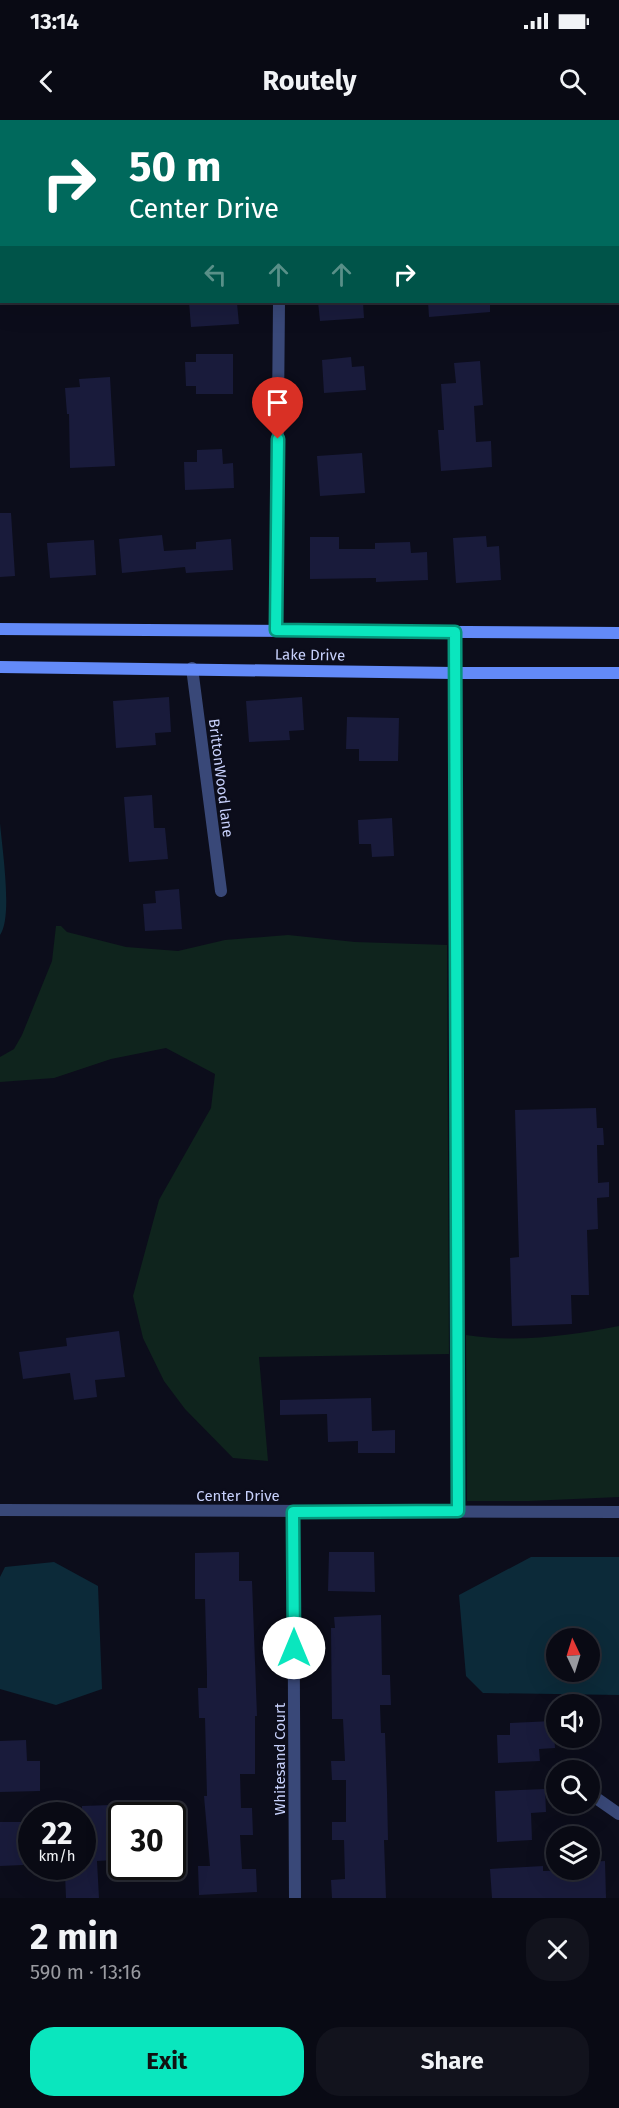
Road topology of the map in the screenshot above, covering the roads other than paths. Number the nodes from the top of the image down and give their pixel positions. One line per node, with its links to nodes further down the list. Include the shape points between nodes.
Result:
1 (279, 303): 3 (street)
2 (0, 630): 3 (main road, Lake Drive)
3 (276, 630): 4 (main road, Lake Drive)
4 (455, 632): 5 (main road, Lake Drive); 9 (street)
5 (619, 633)
6 (0, 667): 7 (main road, Lake Drive)
7 (192, 668): 9 (main road, Lake Drive); 10 (street, BrittonWood lane)
8 (619, 672): 9 (main road, Lake Drive)
9 (454, 673): 12 (street)
10 (221, 891)
11 (0, 1510): 13 (street, Center Drive)
12 (458, 1511): 13 (street, Center Drive); 14 (street, Center Drive)
13 (293, 1512): 17 (street, Whitesand Court)
14 (619, 1512)
15 (600, 1801): 16 (street)
16 (619, 1814)
17 (296, 1898)

